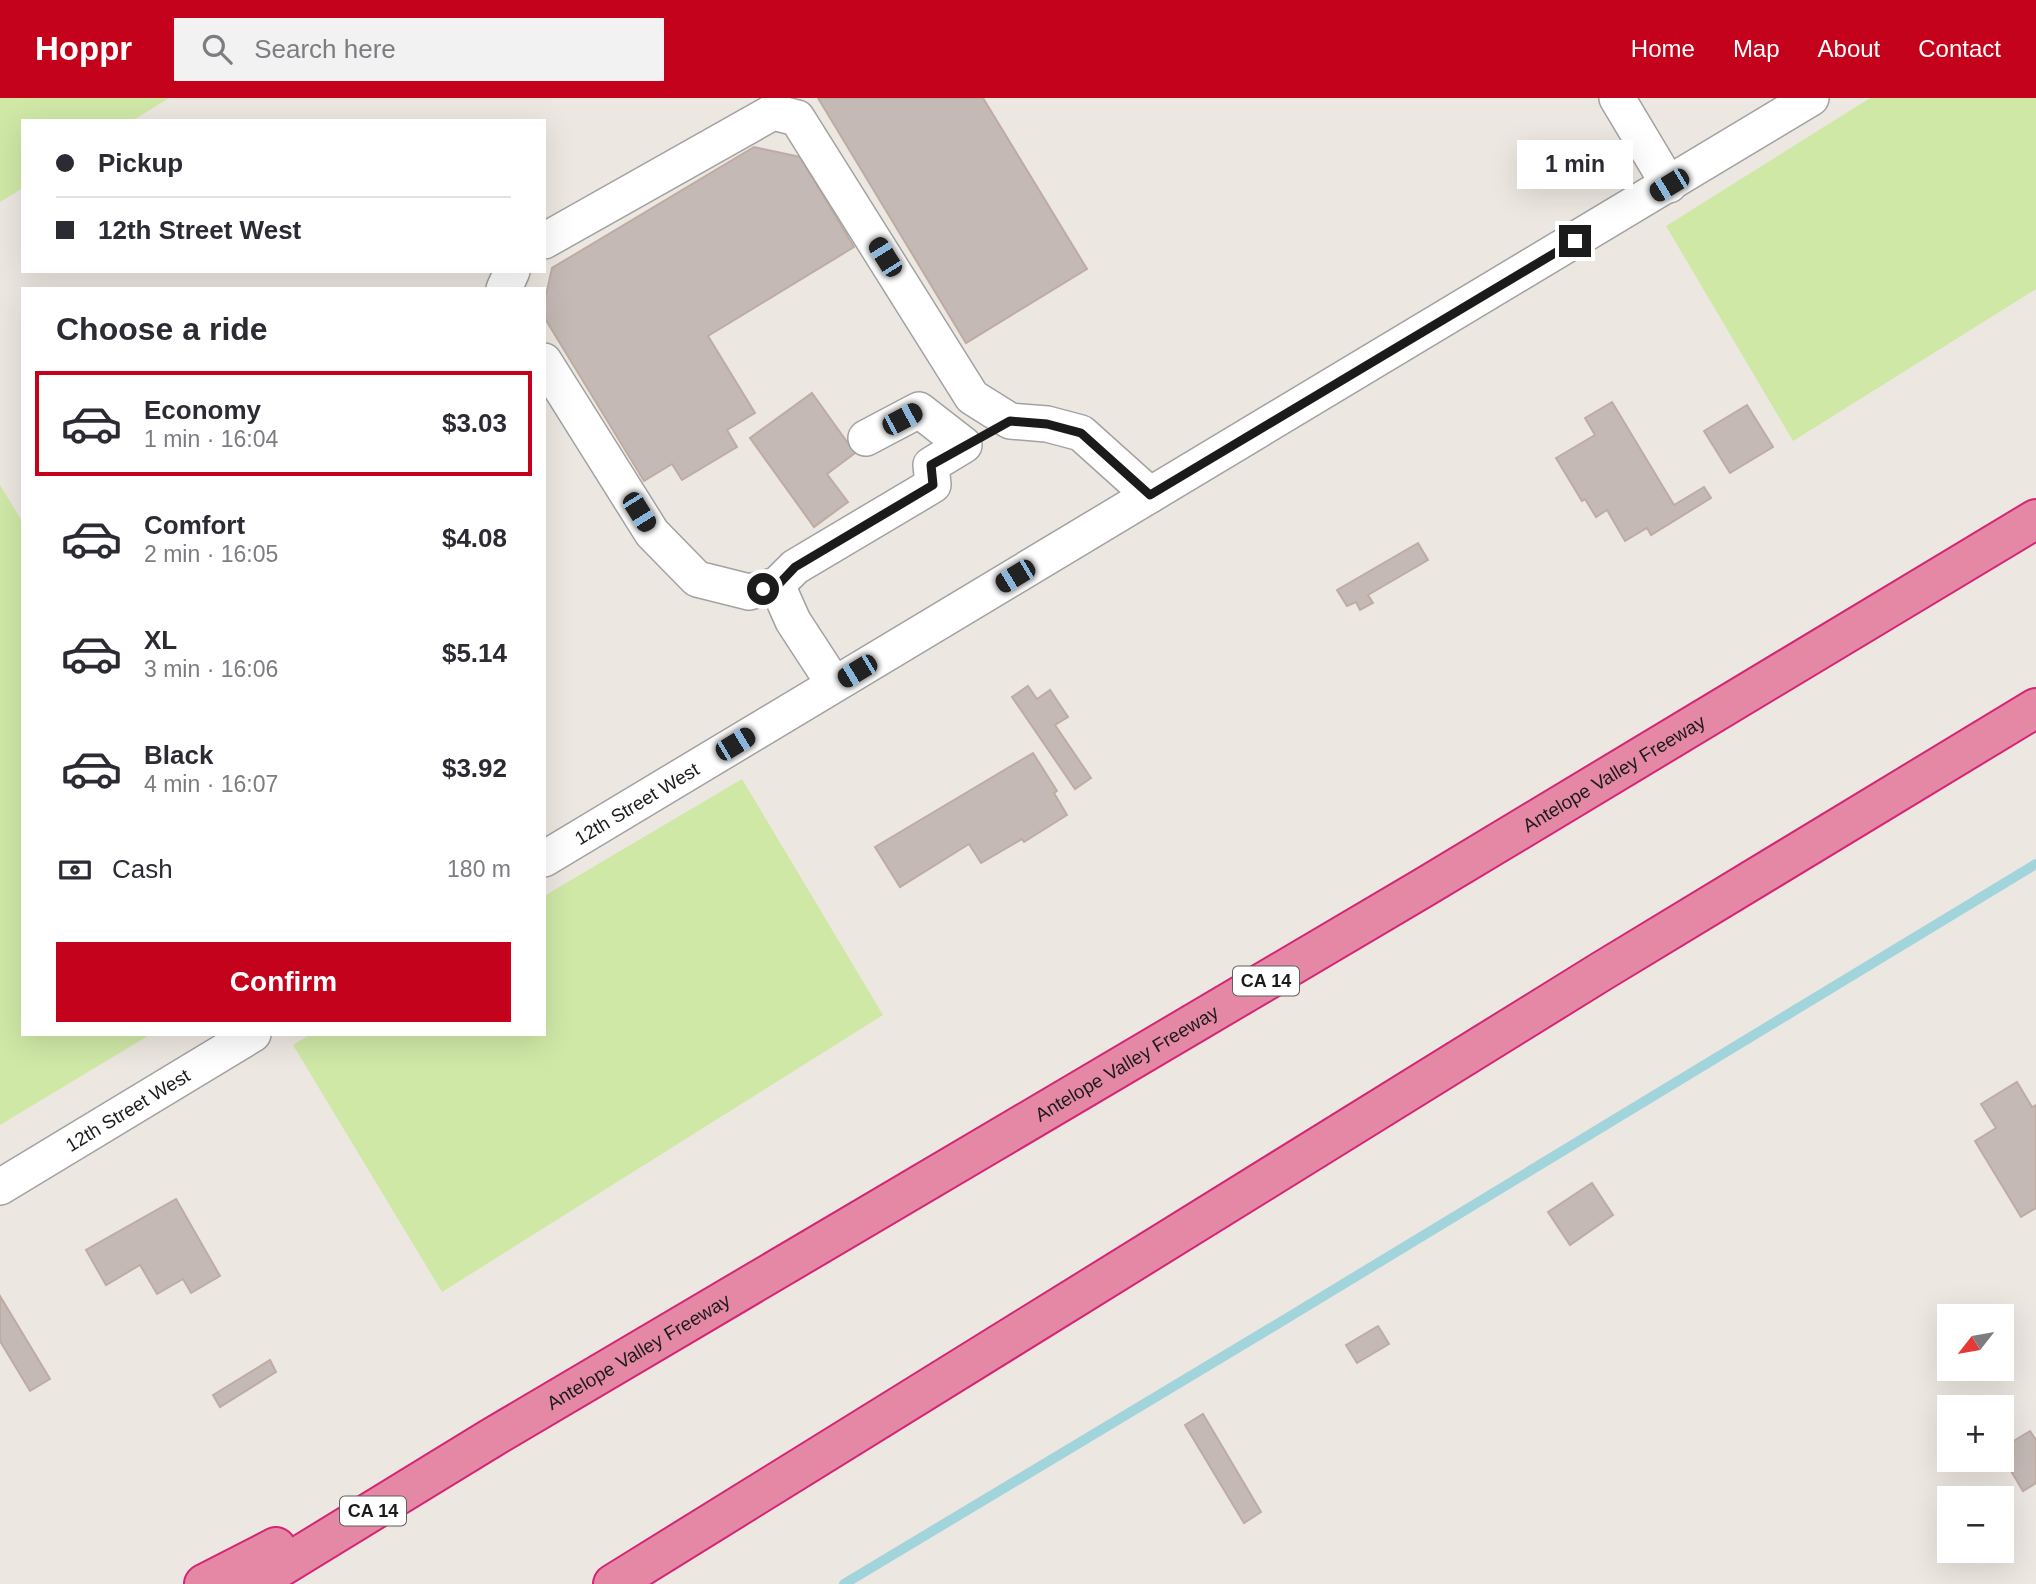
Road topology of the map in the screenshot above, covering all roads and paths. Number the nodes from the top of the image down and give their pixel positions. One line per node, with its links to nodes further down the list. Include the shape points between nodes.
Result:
1 (1617, 98): 3 (street)
2 (1811, 98): 3 (street, 12th Street West)
3 (1669, 185): 9 (street, 12th Street West)
4 (546, 240): 6 (street, via 773,112 797,118 972,397)
5 (546, 364): 11 (street, via 652,533 697,579 750,592)
6 (1010, 421): 8 (street); 9 (street, via 1081,433)
7 (866, 438): 8 (street, via 919,410 964,445)
8 (960, 448): 11 (street, via 931,465 933,485 795,567)
9 (1150, 495): 12 (street, 12th Street West)
10 (2036, 519): 17 (highway, Antelope Valley Freeway / CA 14, via 1423,888)
11 (777, 586): 12 (street, via 793,621)
12 (834, 684): 14 (street, 12th Street West)
13 (2036, 708): 20 (highway, via 1602,971)
14 (546, 858)
15 (250, 1036): 16 (street, 12th Street West)
16 (0, 1187)
17 (493, 1437): 18 (highway); 19 (highway, Antelope Valley Freeway / CA 14)
18 (204, 1584)
19 (253, 1584)
20 (613, 1584)

